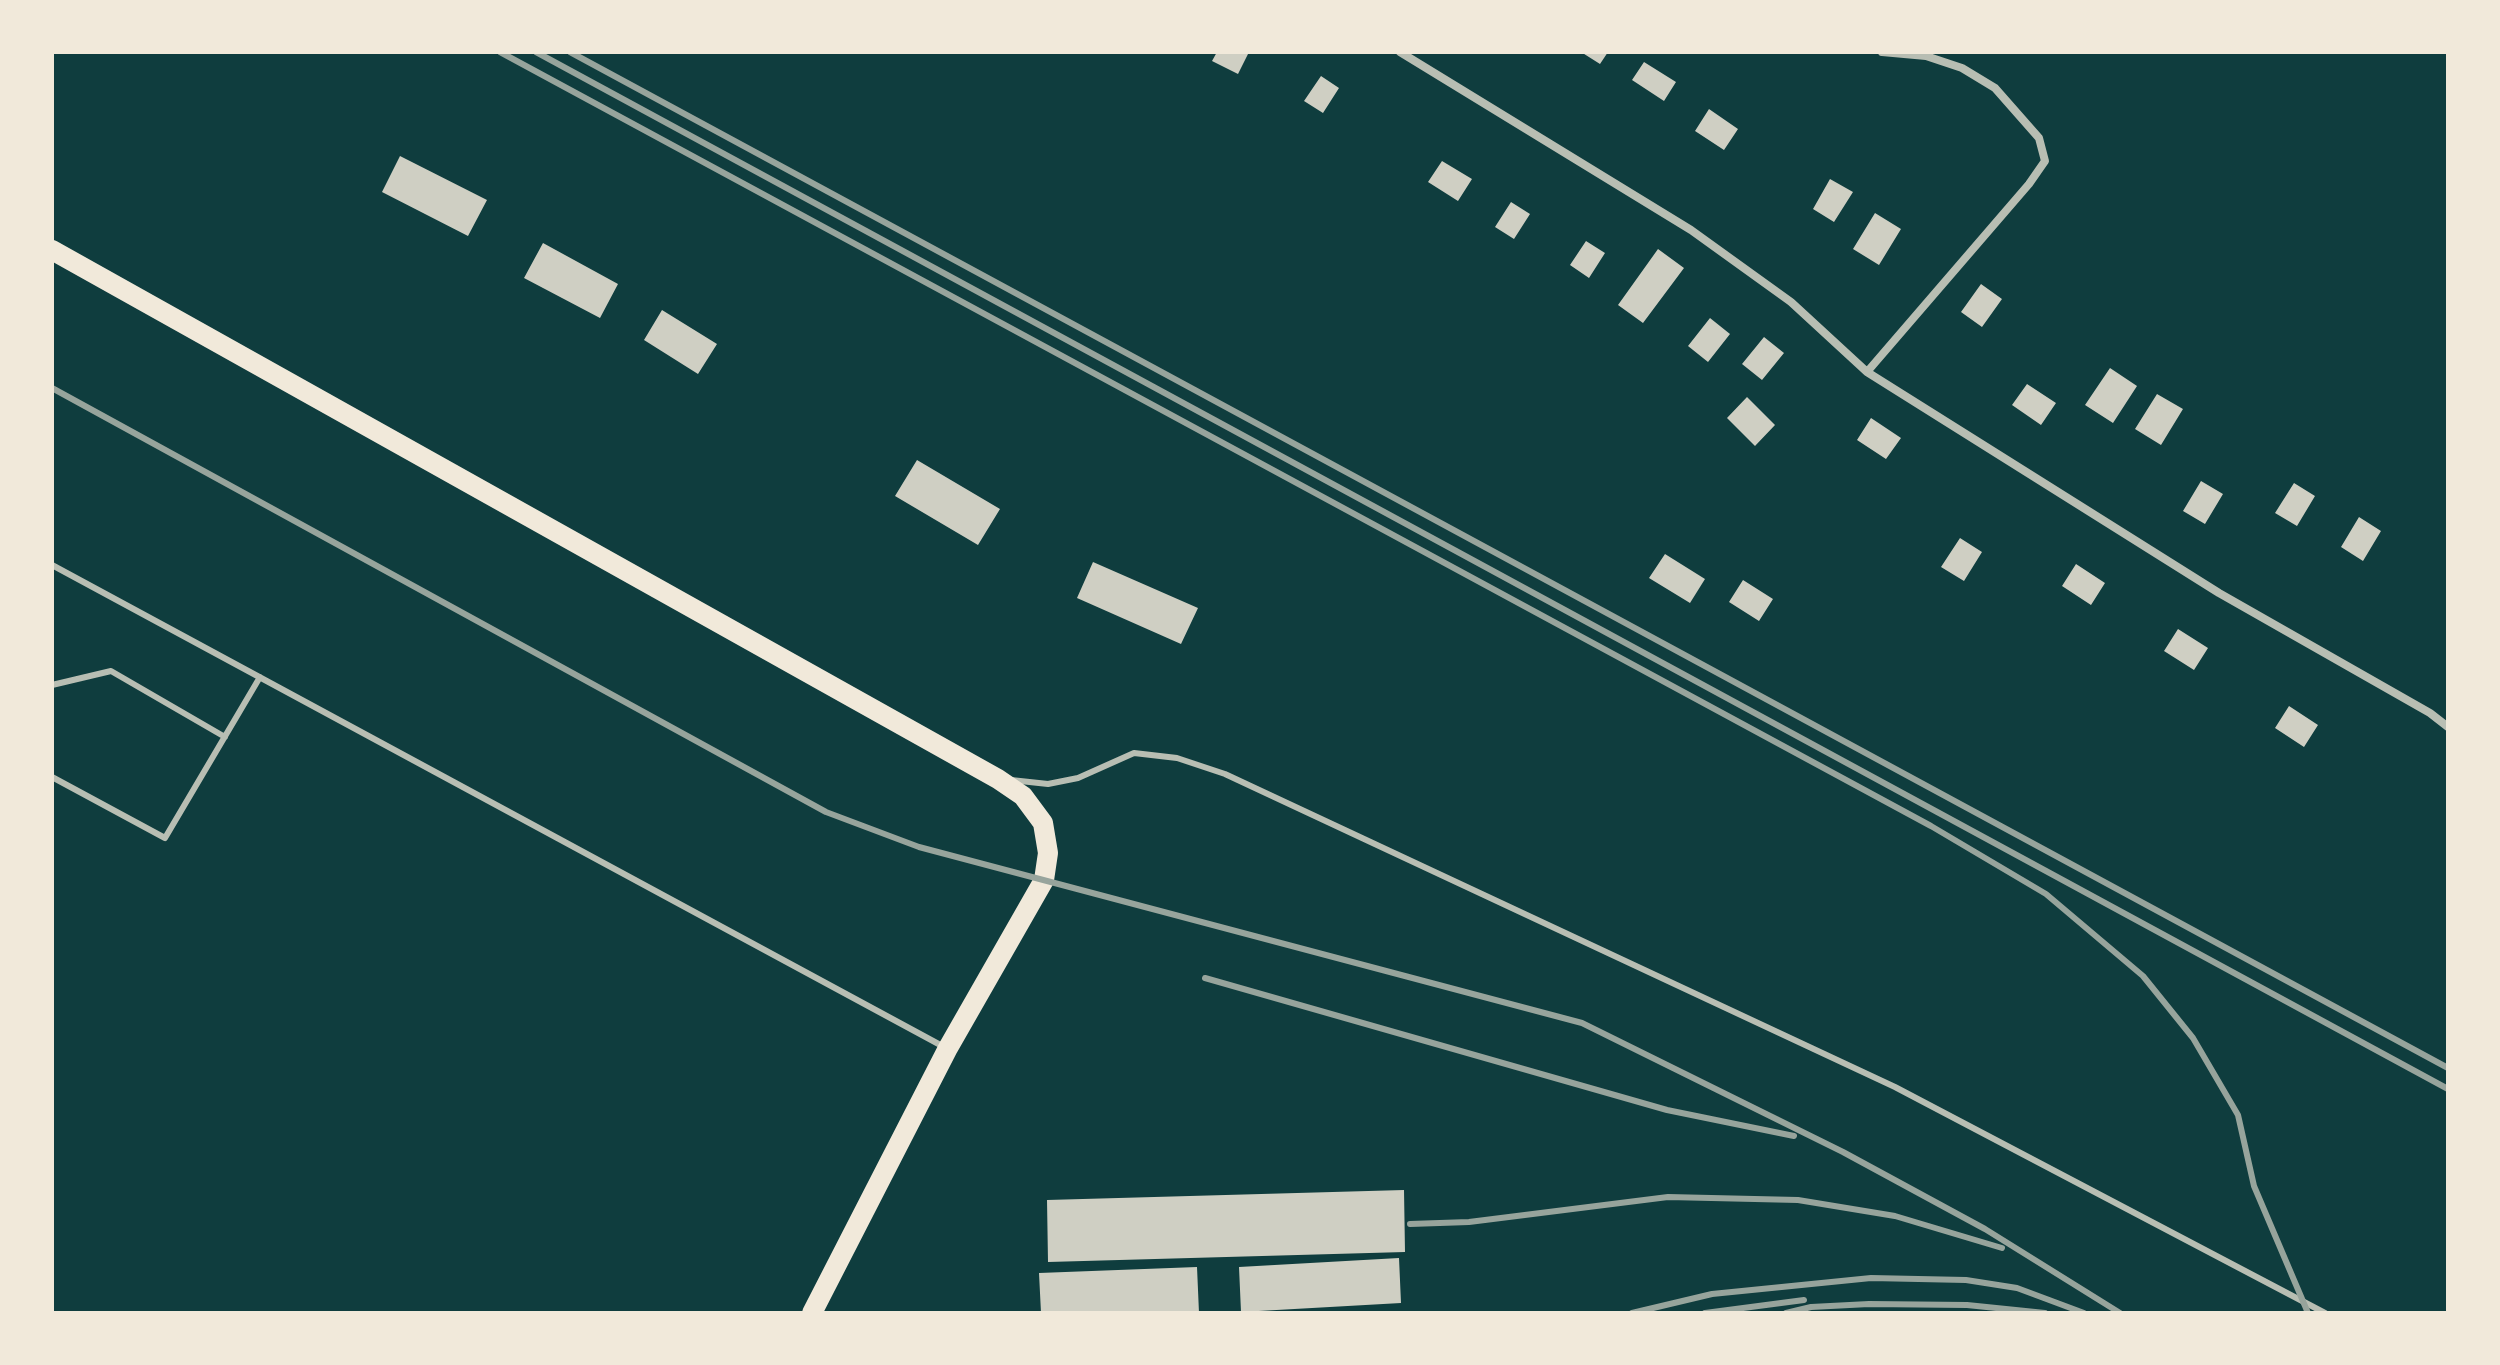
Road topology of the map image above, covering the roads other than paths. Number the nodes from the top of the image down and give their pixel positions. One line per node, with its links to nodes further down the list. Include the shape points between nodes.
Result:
1 (1400, 52): 4 (street, via 1691,230 1791,302)
2 (1882, 52): 4 (street, via 1926,56 1962,68 1995,88 2039,138 2045,161)
3 (52, 250): 11 (highway)
4 (1867, 372): 8 (street, via 2219,593)
5 (52, 565): 6 (lane)
6 (260, 677): 9 (lane); 12 (lane)
7 (52, 685): 9 (lane, via 111,671)
8 (2448, 727)
9 (225, 737): 10 (lane, via 165,838)
10 (52, 777)
11 (998, 779): 12 (highway, via 1023,796 1043,823 1048,853 1044,880); 14 (lane, via 1048,784 1078,778 1134,753 1177,758 1225,774 1895,1087)
12 (948, 1048): 13 (highway)
13 (812, 1313)
14 (2325, 1313)

